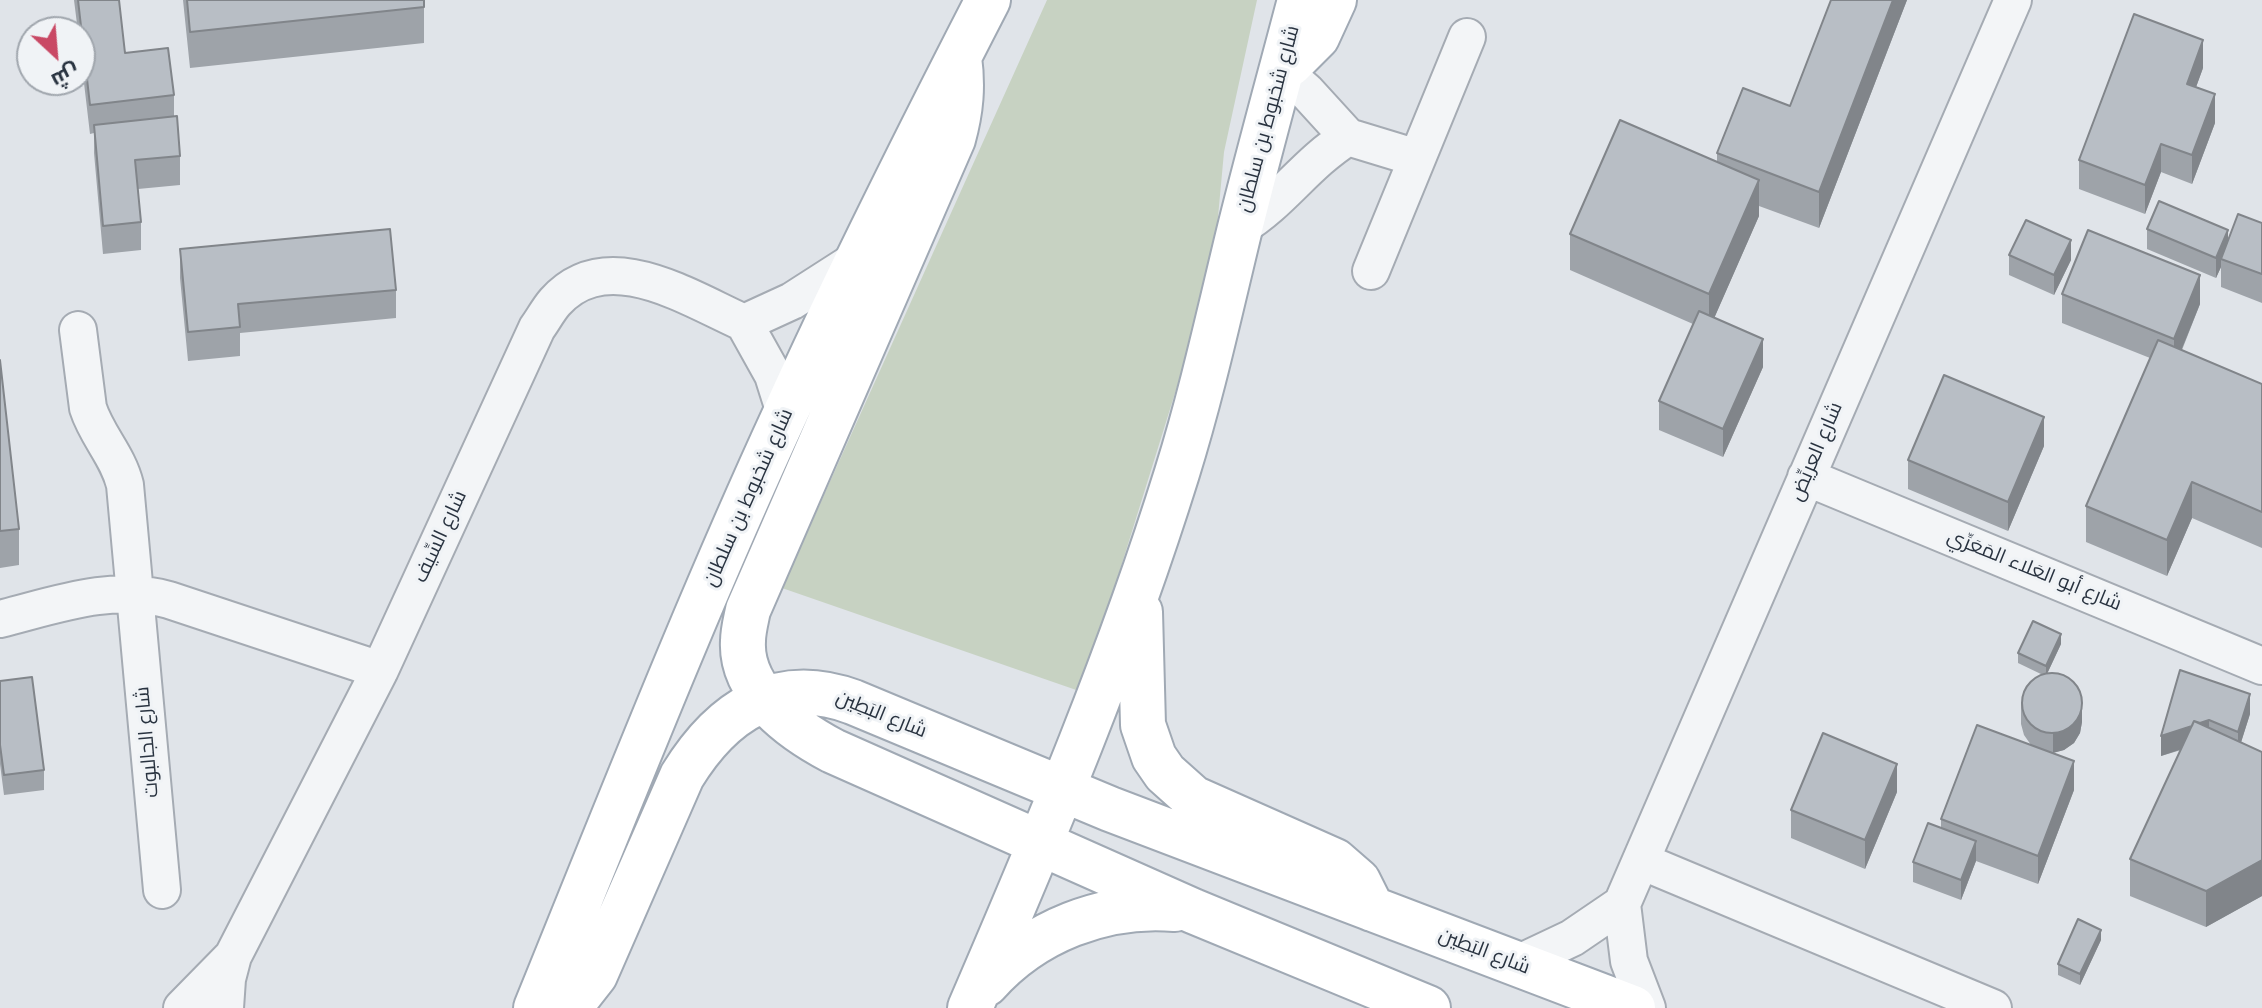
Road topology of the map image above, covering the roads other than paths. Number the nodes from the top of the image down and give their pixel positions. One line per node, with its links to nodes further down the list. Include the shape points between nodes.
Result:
1 (988, 0): 6 (main road, شارع شخبوط بن سلطان)
2 (1300, 0): 7 (main road, شارع شخبوط بن سلطان)
3 (1334, 0): 7 (main road, via 1317,37)
4 (2013, 0): 16 (street, شارع العريِّض)
5 (1467, 37): 9 (street)
6 (959, 57): 11 (main road, شارع شخبوط بن سلطان); 22 (main road, via 963,85 953,139 748,610 742,643 754,684)
7 (1282, 70): 8 (street); 10 (main road, شارع شخبوط بن سلطان)
8 (1348, 137): 9 (street); 10 (street, via 1312,162 1270,206)
9 (1417, 158): 12 (street)
10 (1241, 227): 17 (main road, شارع شخبوط بن سلطان, via 1212,350)
11 (859, 258): 13 (street, via 792,301); 15 (main road, شارع شخبوط بن سلطان)
12 (1371, 271)
13 (744, 323): 15 (street, via 769,366); 21 (street, شارع السِّيف, via 648,279 615,275 583,282 556,301 537,328)
14 (78, 330): 18 (street, شارع الجالبوت, via 88,408 117,459 125,485)
15 (785, 413): 35 (main road, شارع شخبوط بن سلطان)
16 (1806, 477): 20 (street, شارع أبو العَلاء المَعَرِّي); 25 (street, شارع العريِّض)
17 (1139, 590): 23 (main road, شارع شخبوط بن سلطان); 28 (main road, via 1143,725 1165,773 1193,798 1335,861 1358,881)
18 (133, 593): 19 (street, via 93,596); 21 (street, via 169,600); 26 (street, شارع الجالبوت)
19 (15, 615)
20 (2262, 666)
21 (380, 670): 30 (street, شارع السِّيف)
22 (766, 699): 23 (main road, شارع البَطِين, via 790,692 832,694); 24 (main road, via 796,730 833,751); 36 (main road, شارع البَطِين, via 724,723 694,757 595,975)
23 (1063, 790): 24 (main road, شارع شخبوط بن سلطان); 28 (main road, شارع البَطِين)
24 (1041, 843): 29 (main road); 32 (main road, شارع شخبوط بن سلطان)
25 (1641, 861): 27 (street, شارع العريِّض); 40 (street)
26 (162, 890)
27 (1622, 904): 31 (street, via 1572,938); 39 (street, via 1629,961)
28 (1372, 909): 31 (main road, شارع البَطِين)
29 (1193, 911): 32 (main road, via 1130,910 1080,921 1021,951); 37 (main road)
30 (233, 956): 33 (street, شارع السِّيف); 34 (street, شارع السِّيف)
31 (1517, 964): 38 (main road, شارع البَطِين)
32 (972, 1003)
33 (182, 1008)
34 (225, 1008)
35 (536, 1008)
36 (569, 1008)
37 (1428, 1008)
38 (1633, 1008)
39 (1647, 1008)
40 (1993, 1008)

